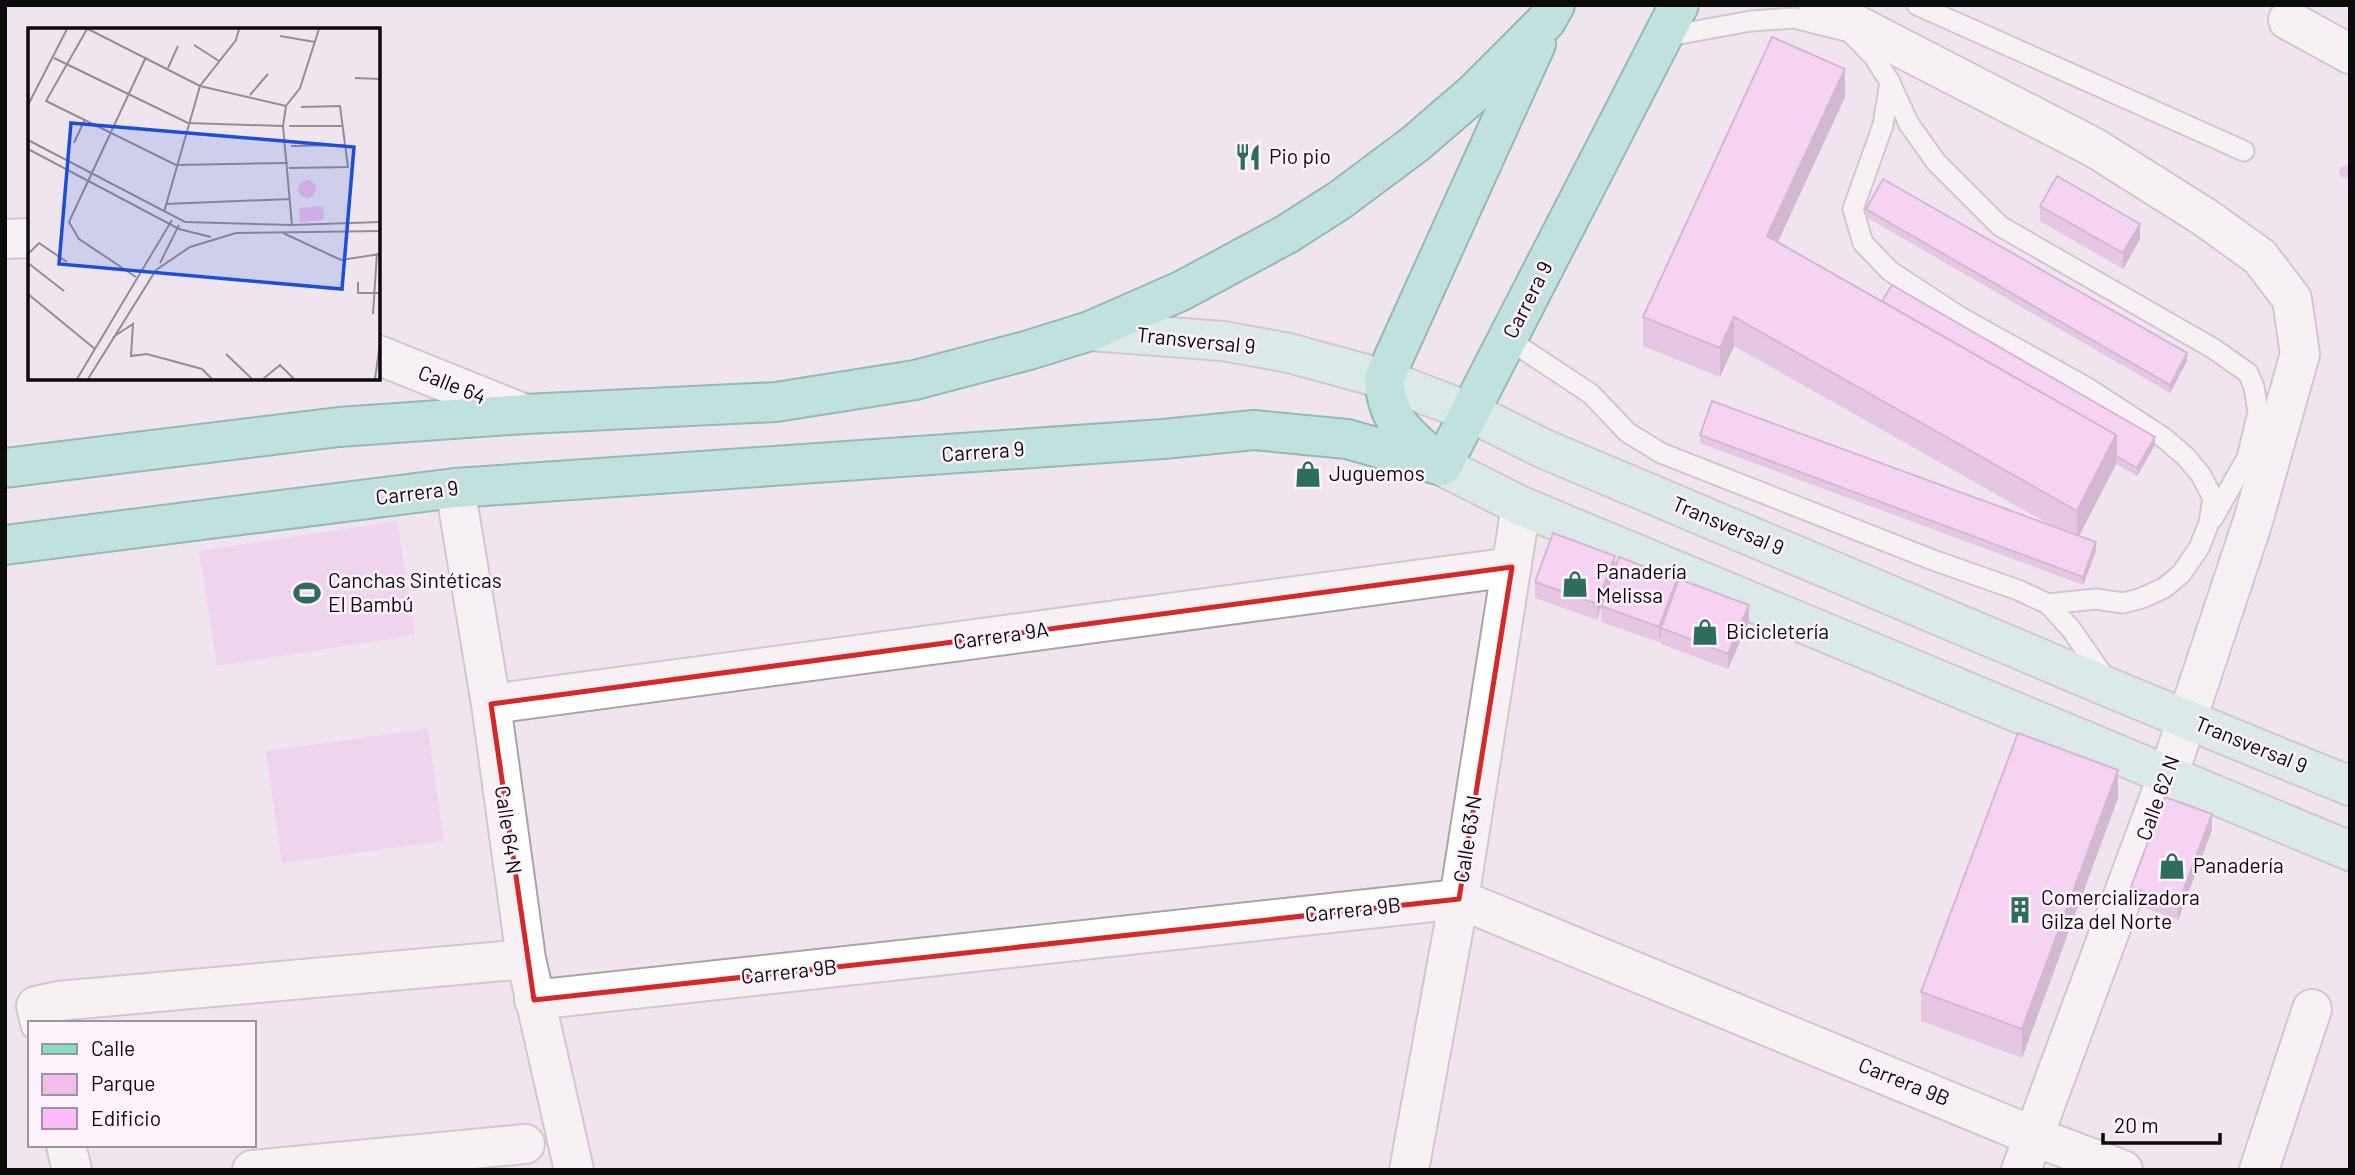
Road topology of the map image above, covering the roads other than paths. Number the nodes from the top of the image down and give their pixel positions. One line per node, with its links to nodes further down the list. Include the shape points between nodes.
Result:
1 (1818, 5): 27 (street, Calle 62 N, via 2095,148 2260,257 2292,299 2300,354 2253,521)
2 (1917, 5): 8 (lane)
3 (1550, 13): 11 (main road, via 1473,94 1340,200 1181,291); 14 (main road)
4 (2288, 20): 6 (street)
5 (1671, 21): 7 (lane, via 1794,19 1850,32 1874,57); 12 (main road, Carrera 9)
6 (2350, 54)
7 (1889, 82): 21 (lane, via 1883,125 1853,209 1863,243 1891,271 1959,317 2086,387 2164,438 2201,475 2213,498); 21 (lane, via 1909,124 1936,162 2000,226 2248,373 2258,412 2247,458)
8 (2244, 151)
9 (5, 239): 10 (street)
10 (28, 239)
11 (1090, 331): 14 (main road, Transversal 9, via 1223,341); 16 (main road, via 915,380 776,402)
12 (1508, 339): 15 (main road, Carrera 9); 24 (lane, via 1591,394 1627,432 1661,453)
13 (380, 356): 16 (street, Calle 64)
14 (1384, 379): 15 (main road, Transversal 9); 17 (main road, via 1386,400 1398,426)
15 (1470, 412): 17 (main road, Carrera 9); 25 (main road, Transversal 9, via 1555,453)
16 (525, 414): 18 (main road, via 340,427)
17 (1441, 466): 19 (main road, Carrera 9, via 1347,439 1254,430); 20 (main road)
18 (5, 468)
19 (455, 488): 22 (main road, Carrera 9); 26 (street, Calle 64 N)
20 (1521, 506): 23 (street, Calle 63 N); 28 (main road)
21 (2209, 523): 24 (lane, via 2199,548 2181,574 2164,588 2123,603 2095,599)
22 (5, 545)
23 (1511, 567): 26 (street, Carrera 9A); 31 (street, Calle 63 N)
24 (2048, 604): 25 (lane, via 2106,680)
25 (2122, 692): 27 (main road, Transversal 9)
26 (491, 704): 32 (street, Calle 64 N)
27 (2187, 719): 28 (street, Calle 62 N); 29 (main road, Transversal 9)
28 (2167, 775): 30 (main road); 38 (street, Calle 62 N)
29 (2350, 786)
30 (2350, 851)
31 (1459, 899): 32 (street, Carrera 9B); 38 (street, Carrera 9B); 42 (street, Calle 63 N)
32 (530, 980): 34 (street, via 58,1001 36,1006); 35 (street); 41 (street, Calle 64 N)
33 (2312, 1009): 44 (street)
34 (40, 1021)
35 (114, 1021)
36 (524, 1144): 40 (street)
37 (66, 1147): 39 (street)
38 (2027, 1153): 43 (street, Carrera 9B)
39 (72, 1170)
40 (252, 1170)
41 (574, 1170)
42 (1409, 1170)
43 (2123, 1170)
44 (2259, 1170)

